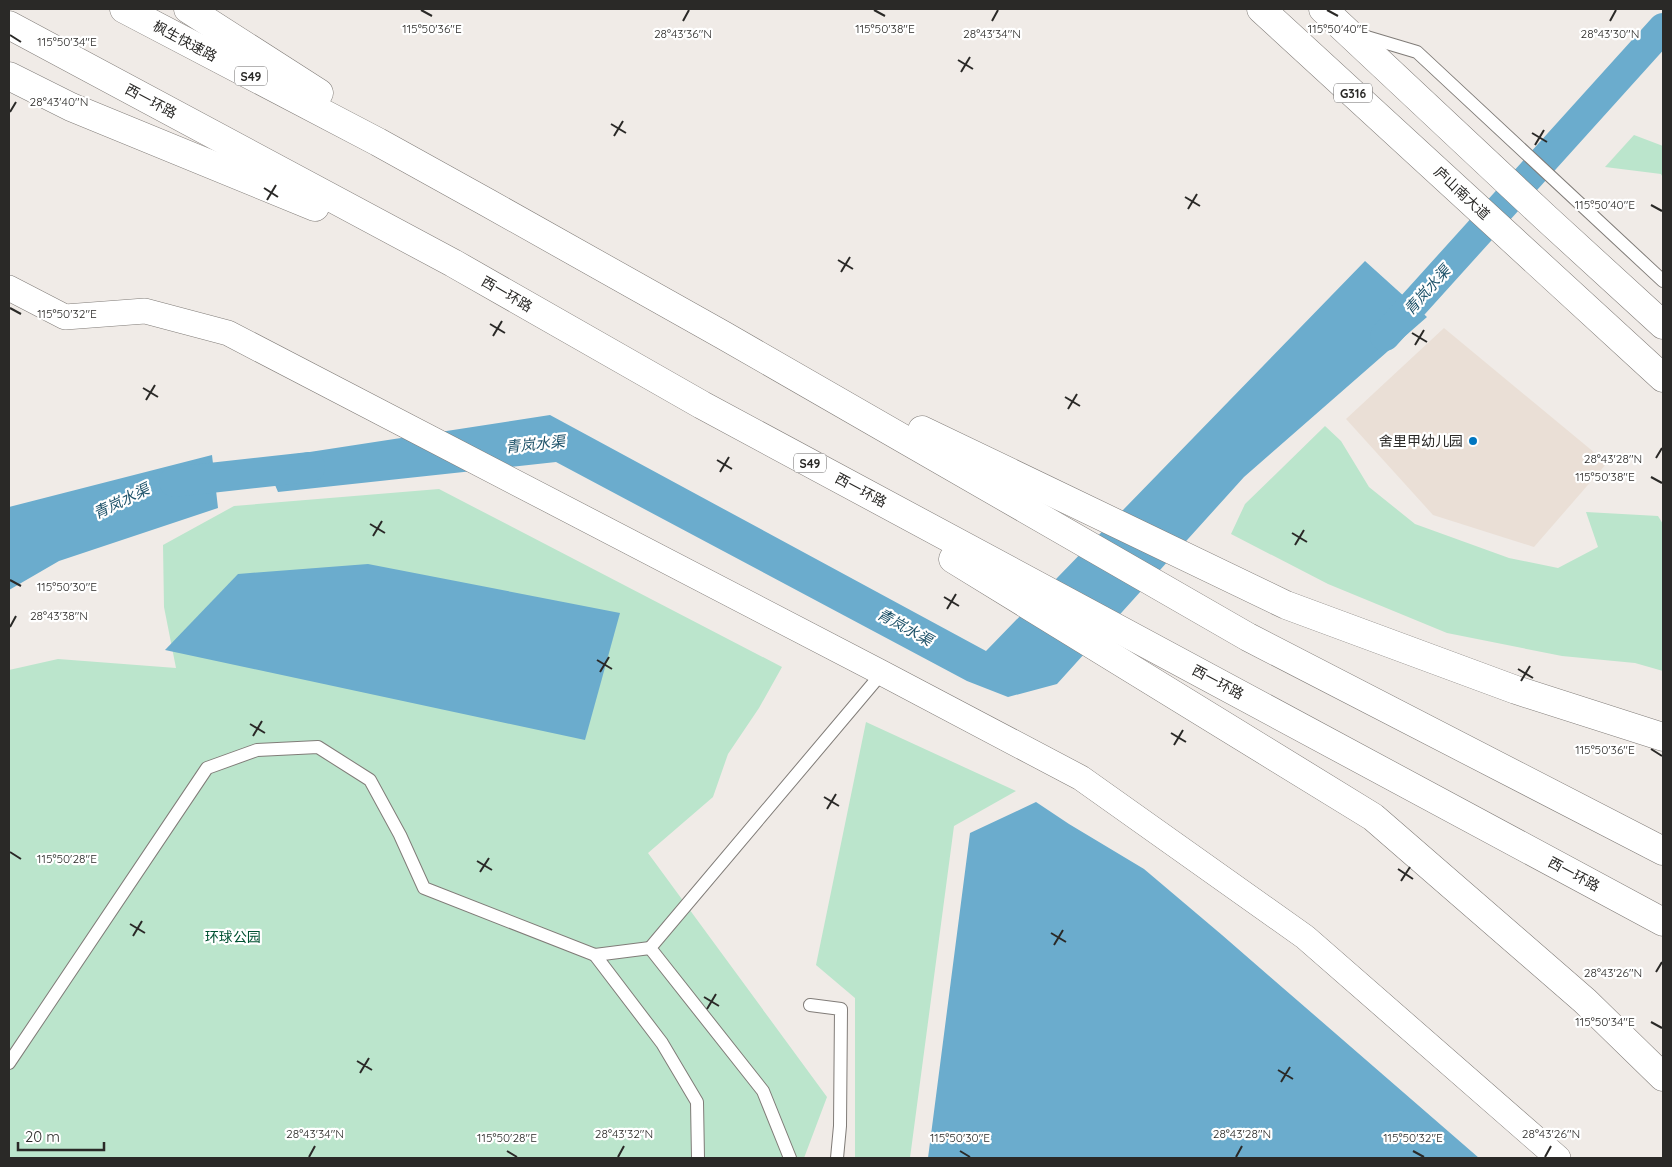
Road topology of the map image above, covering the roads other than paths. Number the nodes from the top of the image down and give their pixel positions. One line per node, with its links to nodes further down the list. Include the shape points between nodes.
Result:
1 (124, 9): 8 (highway, 枫生快速路 / S49)
2 (188, 9): 8 (highway)
3 (1261, 9): 14 (highway, 庐山南大道 / G316)
4 (1323, 9): 6 (highway)
5 (9, 25): 9 (highway, 西一环路 / S49)
6 (1347, 31): 10 (lane, via 1417,52); 12 (highway)
7 (9, 76): 9 (highway, via 70,107)
8 (488, 203): 13 (highway, S49)
9 (453, 263): 15 (highway, 西一环路 / S49)
10 (1663, 281)
11 (9, 288): 16 (street, via 65,317 145,311 228,333)
12 (1663, 324)
13 (724, 335): 17 (highway, via 1286,605 1516,690); 18 (highway, S49, via 1248,637)
14 (1663, 378)
15 (702, 405): 19 (highway, 西一环路 / S49); 24 (highway, via 1373,817 1585,1001)
16 (876, 680): 20 (lane); 28 (street, via 1081,778 1305,937)
17 (1663, 737)
18 (1655, 847)
19 (1663, 922)
20 (650, 948): 21 (lane); 26 (lane, via 763,1091)
21 (595, 955): 23 (lane, via 424,888 370,780 318,747 257,750 207,768); 25 (lane, via 662,1043 697,1102)
22 (810, 1005): 27 (lane, via 841,1009)
23 (9, 1063)
24 (1663, 1077)
25 (698, 1158)
26 (790, 1158)
27 (837, 1158)
28 (1558, 1158)

